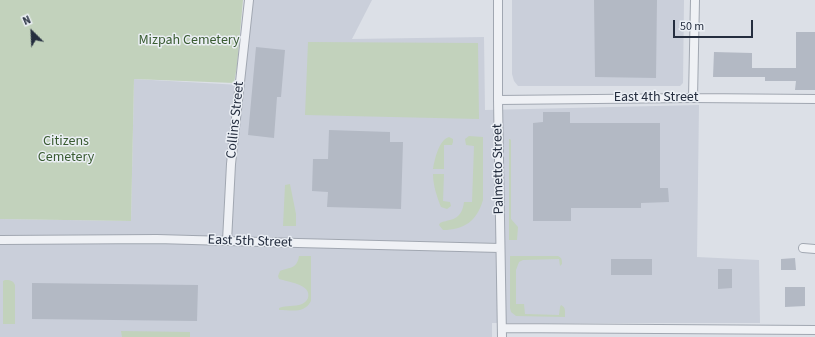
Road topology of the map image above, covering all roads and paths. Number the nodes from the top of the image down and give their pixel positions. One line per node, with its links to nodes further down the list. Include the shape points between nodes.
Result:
1 (249, 0): 8 (street, Collins Street, via 231,164)
2 (498, 0): 6 (street, Palmetto Street)
3 (695, 0): 4 (street)
4 (694, 98): 5 (street, East 4th Street); 6 (street, East 4th Street)
5 (815, 99)
6 (498, 100): 9 (street, Palmetto Street)
7 (0, 240): 8 (street, East 5th Street)
8 (227, 241): 9 (street, East 5th Street)
9 (500, 248): 12 (street, Palmetto Street)
10 (804, 248): 11 (street)
11 (815, 248)
12 (502, 328): 13 (street); 14 (street, Palmetto Street)
13 (815, 330)
14 (502, 337)

